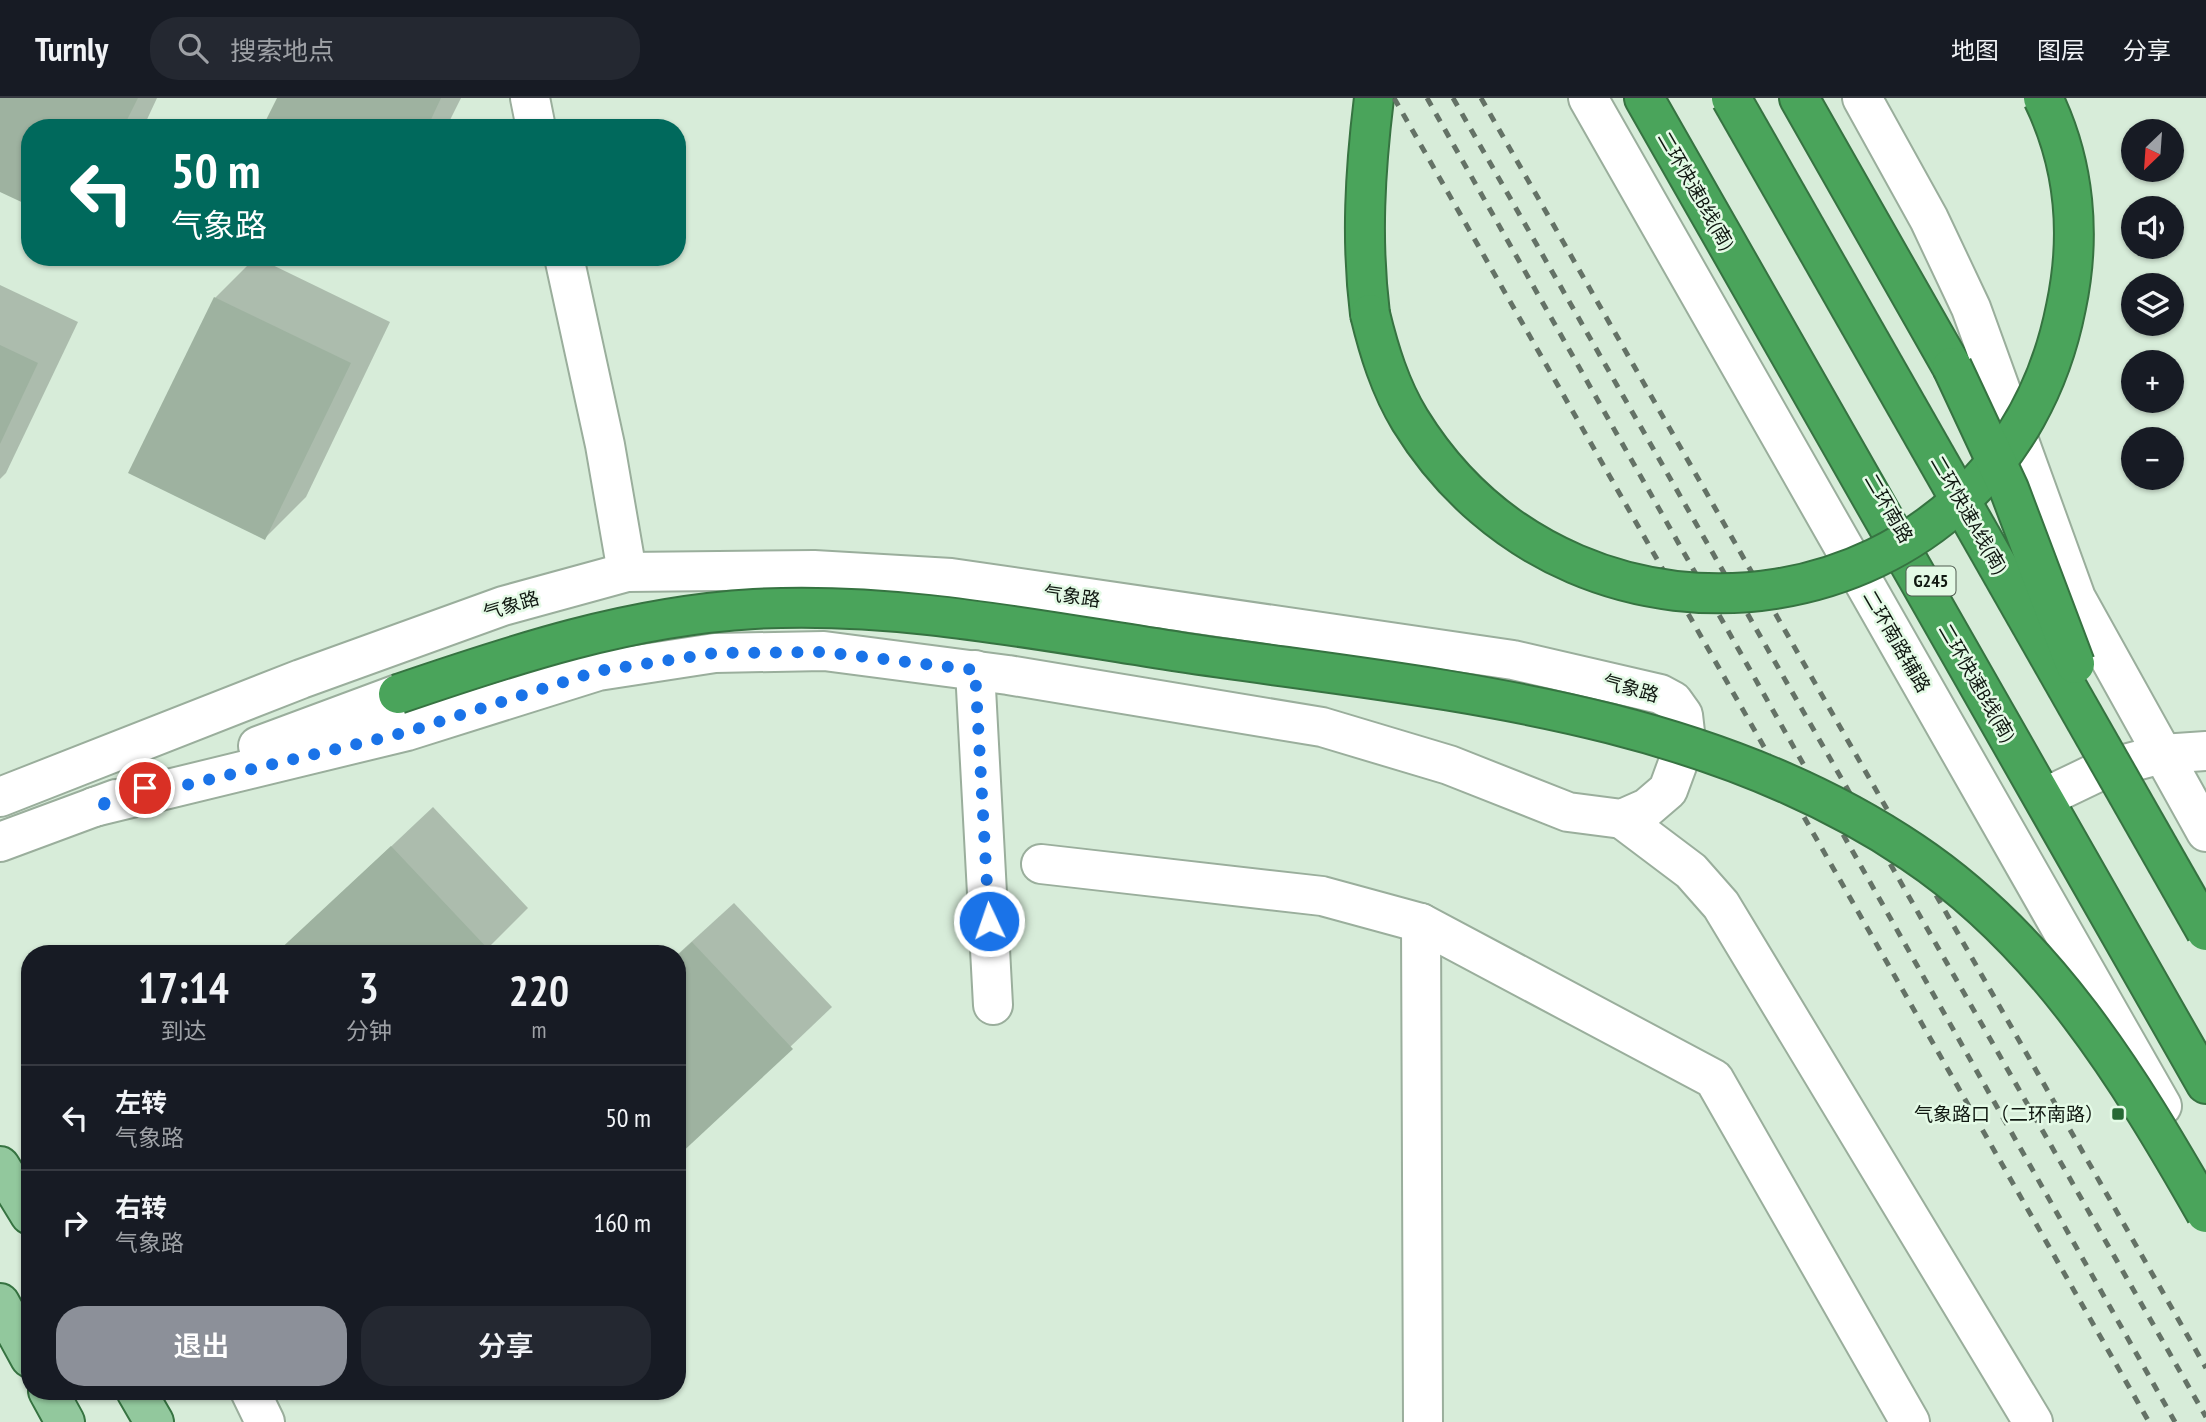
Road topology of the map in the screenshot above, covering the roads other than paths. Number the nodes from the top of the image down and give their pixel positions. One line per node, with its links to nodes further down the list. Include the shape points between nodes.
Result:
1 (530, 98): 11 (street)
2 (1374, 98): 10 (highway, bridge, via 1364,202 1366,278 1379,350 1409,418 1455,479 1535,542 1620,579 1701,593 1787,587 1875,560 1946,516 2001,459 2048,372 2071,281 2073,195 2062,143)
3 (1588, 98): 34 (street, 二环南路辅路)
4 (1644, 98): 32 (highway, 二环快速B线(南))
5 (1655, 98): 19 (main road, 二环南路 / G245)
6 (1718, 98): 18 (main road, G245)
7 (1731, 98): 21 (highway, 二环快速A线(南), bridge)
8 (1799, 98): 21 (highway, bridge, via 1982,426 2101,733)
9 (1862, 98): 17 (street, via 1929,219 1971,308 2076,598)
10 (2043, 98)
11 (534, 119)
12 (566, 266): 13 (street)
13 (627, 572): 20 (street, 气象路, via 491,610); 23 (street, 气象路, via 814,570 951,578 1513,660 1660,694 1684,715 1686,741 1668,790 1647,808)
14 (975, 670): 22 (street, via 824,652 715,653 598,671 407,732); 23 (street, via 1322,727 1449,765 1568,812); 30 (street)
15 (398, 695): 22 (street); 36 (highway, bridge, via 563,640 638,623 715,612 808,608 889,612 1009,627 1461,694 1626,727 1721,757 1815,796 1915,854 1979,903 2087,1021)
16 (2206, 751): 17 (street)
17 (2162, 754): 18 (street); 24 (street)
18 (2102, 770): 19 (street); 29 (main road, G245)
19 (2052, 794): 31 (main road, 二环南路 / G245)
20 (0, 797)
21 (2132, 801): 28 (highway, 二环快速A线(南), bridge)
22 (94, 807): 25 (street)
23 (1622, 819): 47 (street, via 1691,871 1721,905)
24 (2206, 832)
25 (0, 842)
26 (1041, 864): 27 (street, via 1322,896)
27 (1421, 923): 45 (street); 46 (street, via 1714,1079)
28 (2206, 931)
29 (2206, 953)
30 (993, 1005)
31 (2206, 1065)
32 (2206, 1084)
33 (0, 1166): 35 (main road)
34 (2206, 1184)
35 (21, 1200)
36 (2206, 1213)
37 (0, 1303): 38 (main road)
38 (21, 1342)
39 (53, 1400): 42 (main road)
40 (141, 1400): 43 (main road)
41 (254, 1400): 44 (street)
42 (65, 1422)
43 (154, 1422)
44 (265, 1422)
45 (1423, 1422)
46 (1910, 1422)
47 (2033, 1422)

